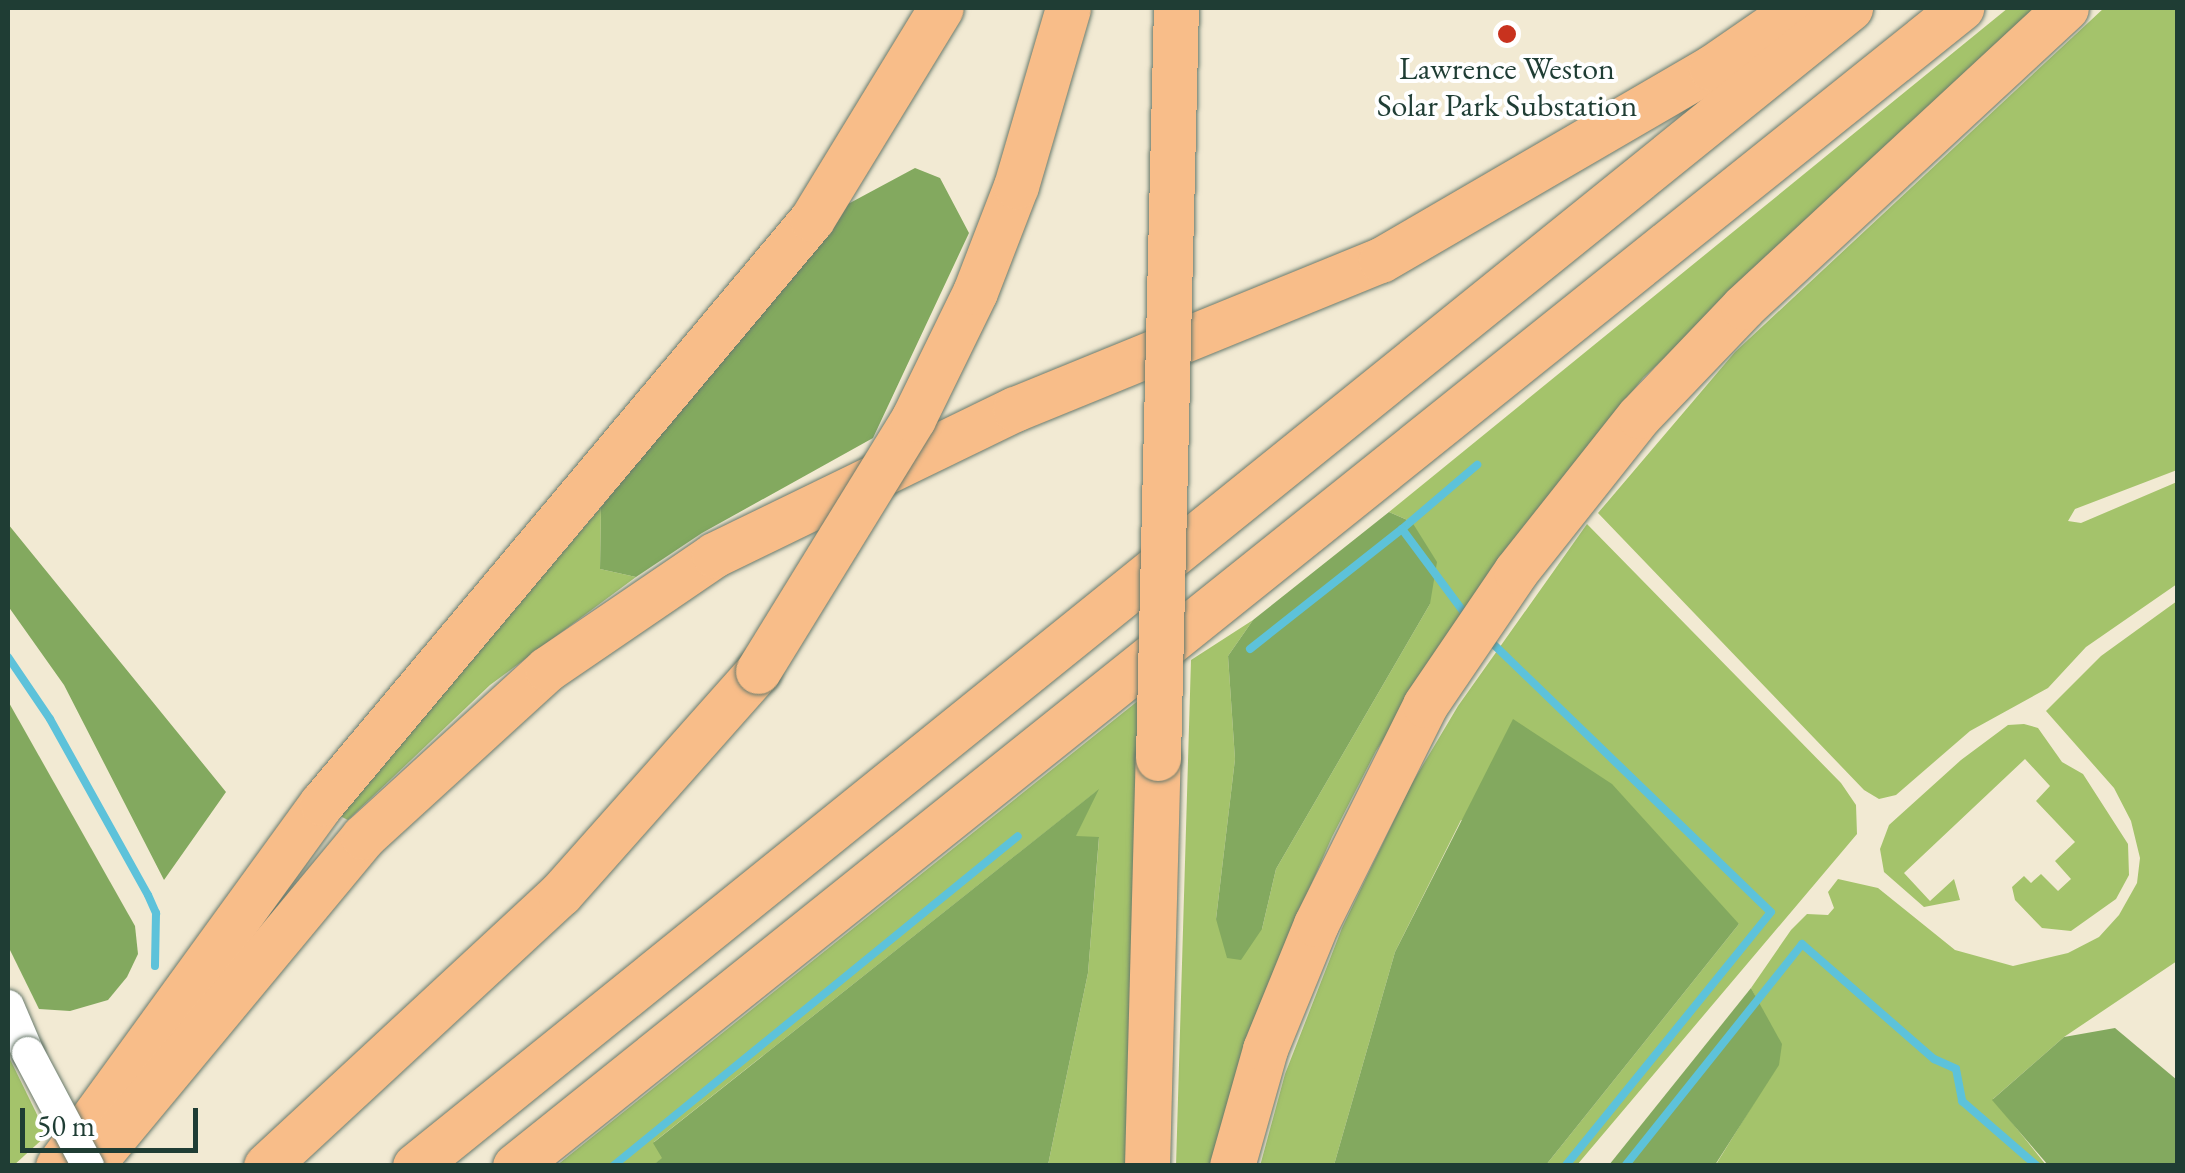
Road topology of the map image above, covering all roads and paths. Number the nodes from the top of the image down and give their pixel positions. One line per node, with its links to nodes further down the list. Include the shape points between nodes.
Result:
1 (942, 8): 9 (highway, via 812,219 322,803)
2 (1068, 8): 11 (highway, bridge, via 1016,186 975,292 913,420 758,671 560,894)
3 (1176, 8): 14 (highway, bridge)
4 (1798, 8): 10 (highway, via 1711,68 1381,260 857,481 699,566 547,669 363,837)
5 (1850, 8): 12 (highway)
6 (1962, 8): 13 (highway)
7 (2066, 8): 15 (highway, via 1742,307 1638,416 1516,570 1425,705 1316,924 1265,1049)
8 (8, 1006): 10 (street, bridge)
9 (58, 1166)
10 (90, 1166)
11 (266, 1166)
12 (414, 1166)
13 (515, 1166)
14 (1147, 1166)
15 (1232, 1166)

